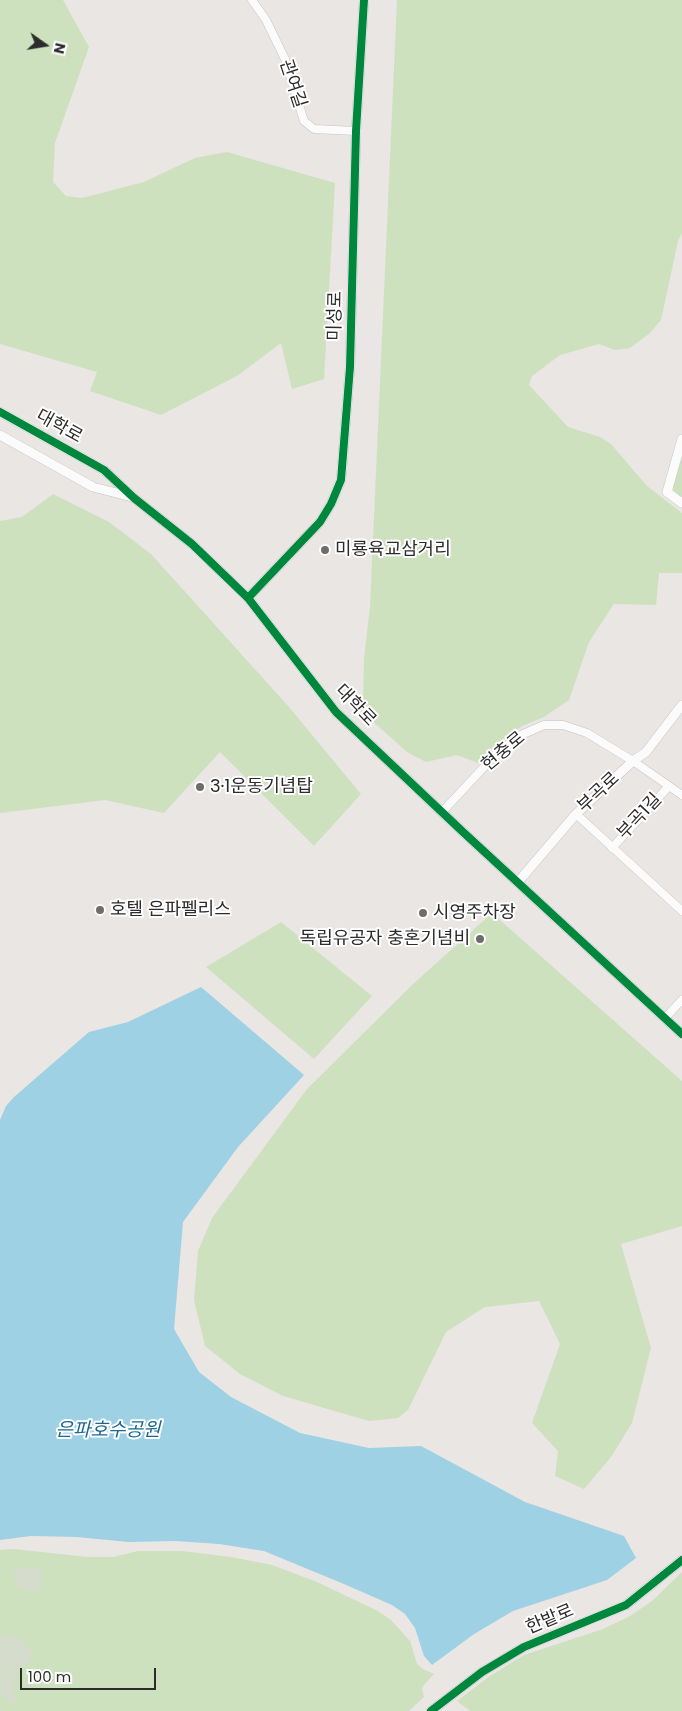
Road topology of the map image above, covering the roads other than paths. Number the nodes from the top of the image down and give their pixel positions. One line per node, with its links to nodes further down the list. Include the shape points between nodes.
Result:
1 (252, 0): 3 (street, 관여길, via 285,59 304,121 314,129)
2 (364, 0): 3 (street, 미성로)
3 (356, 131): 9 (street, 미성로, via 350,367 342,480 320,522)
4 (0, 412): 7 (street, 대학로, via 104,470)
5 (0, 435): 7 (street, 대학로, via 94,487)
6 (682, 439): 8 (street, via 667,492)
7 (134, 498): 9 (street, 대학로, via 174,528)
8 (682, 503)
9 (248, 598): 14 (street, 대학로, via 336,712)
10 (682, 705): 11 (street, 부곡로, via 646,752)
11 (633, 761): 12 (street, 현충로); 14 (street, 현충로, via 587,733 564,725 544,725 521,735 498,752); 15 (street, 부곡로)
12 (669, 786): 13 (street, 현충로); 16 (street, 부곡1길)
13 (682, 795)
14 (442, 812): 17 (street, 대학로)
15 (576, 814): 16 (street, 부곡1길); 17 (street, 부곡로)
16 (612, 848): 18 (street, 부곡1길)
17 (518, 882): 20 (street, 대학로)
18 (682, 912)
19 (682, 1000): 20 (street)
20 (665, 1018): 21 (street, 대학로)
21 (682, 1034)
22 (682, 1560): 23 (street, 한밭로, via 626,1605 524,1647 482,1672)
23 (431, 1711)

